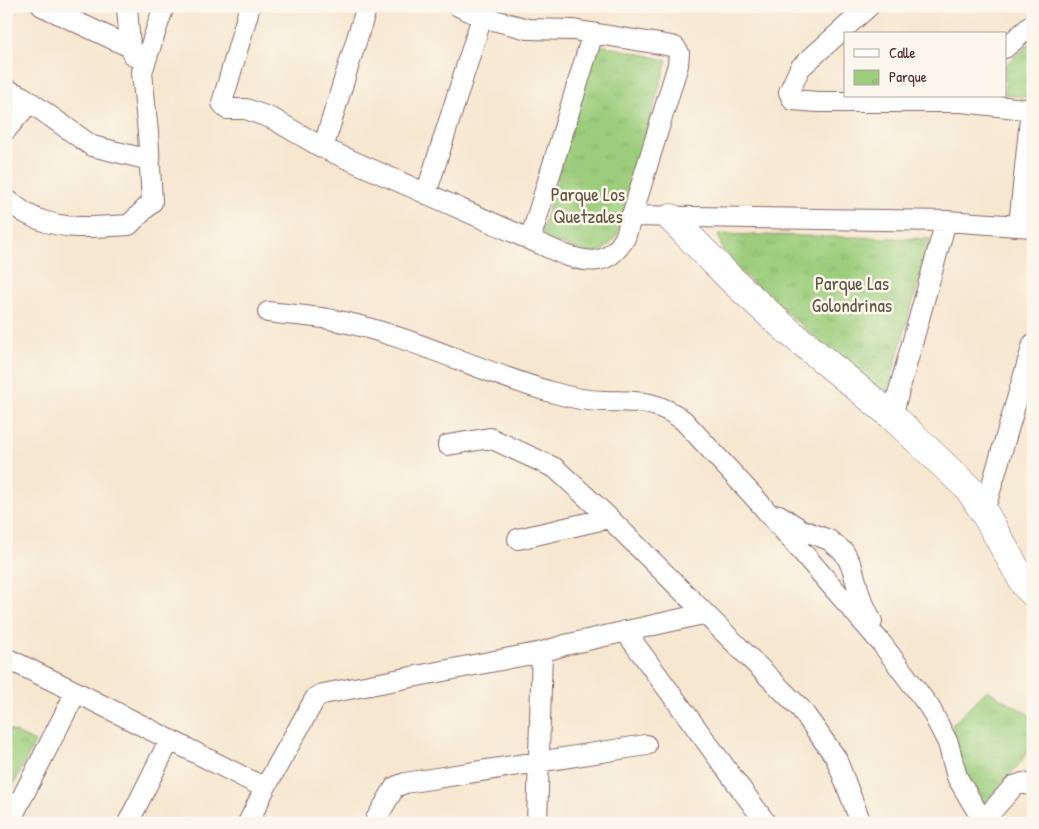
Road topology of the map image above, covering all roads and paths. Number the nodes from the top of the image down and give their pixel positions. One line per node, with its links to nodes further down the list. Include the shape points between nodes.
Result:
1 (42, 6): 11 (street)
2 (126, 6): 11 (street)
3 (164, 6): 13 (street)
4 (250, 6): 19 (street, via 222,103 227,110 246,109 273,119)
5 (366, 6): 19 (street)
6 (458, 6): 8 (street)
7 (870, 6): 15 (street, via 800,68 789,92 790,97 797,101 818,102)
8 (482, 17): 10 (street, via 528,29); 21 (street)
9 (1033, 24): 12 (street)
10 (593, 32): 23 (street, via 675,47 679,53); 27 (street)
11 (130, 47): 13 (street)
12 (1006, 47)
13 (142, 72): 20 (street)
14 (6, 89): 16 (street)
15 (945, 99): 17 (street)
16 (30, 102): 18 (street); 20 (street, via 92,146)
17 (1032, 110): 26 (street)
18 (6, 130)
19 (323, 148): 21 (street)
20 (150, 160): 22 (street, via 152,202 129,225 76,228 50,223 25,213)
21 (426, 194): 27 (street)
22 (6, 199)
23 (631, 216): 24 (street); 27 (street, via 619,248 601,260 580,260)
24 (671, 218): 25 (street); 30 (street, via 787,330)
25 (946, 221): 26 (street); 30 (street)
26 (1026, 226)
27 (530, 240)
28 (268, 312): 32 (street, via 338,320 372,329 515,381 577,399 655,404 683,420)
29 (1033, 344): 33 (street)
30 (892, 416): 33 (street, via 969,489)
31 (448, 445): 34 (street, via 490,438 555,468)
32 (757, 500): 39 (street); 39 (street, via 800,529 829,540 844,552)
33 (984, 512): 36 (street, via 1025,585)
34 (608, 518): 35 (street); 37 (street)
35 (518, 539)
36 (1033, 593)
37 (703, 614): 38 (street); 55 (street, via 801,709 836,758)
38 (625, 631): 40 (street); 54 (street)
39 (882, 644): 49 (street, via 930,708 948,744 958,777)
40 (542, 652): 45 (street); 47 (street, via 383,681 316,697)
41 (6, 658): 42 (street)
42 (76, 692): 43 (street); 50 (street)
43 (169, 740): 47 (street); 51 (street)
44 (646, 745): 45 (street)
45 (538, 761): 48 (street, via 405,783 395,787); 53 (street)
46 (1033, 786): 49 (street, via 1023,783 1014,786)
47 (265, 788): 52 (street)
48 (376, 819)
49 (984, 822)
50 (9, 823)
51 (128, 823)
52 (248, 823)
53 (537, 823)
54 (766, 823)
55 (861, 823)

